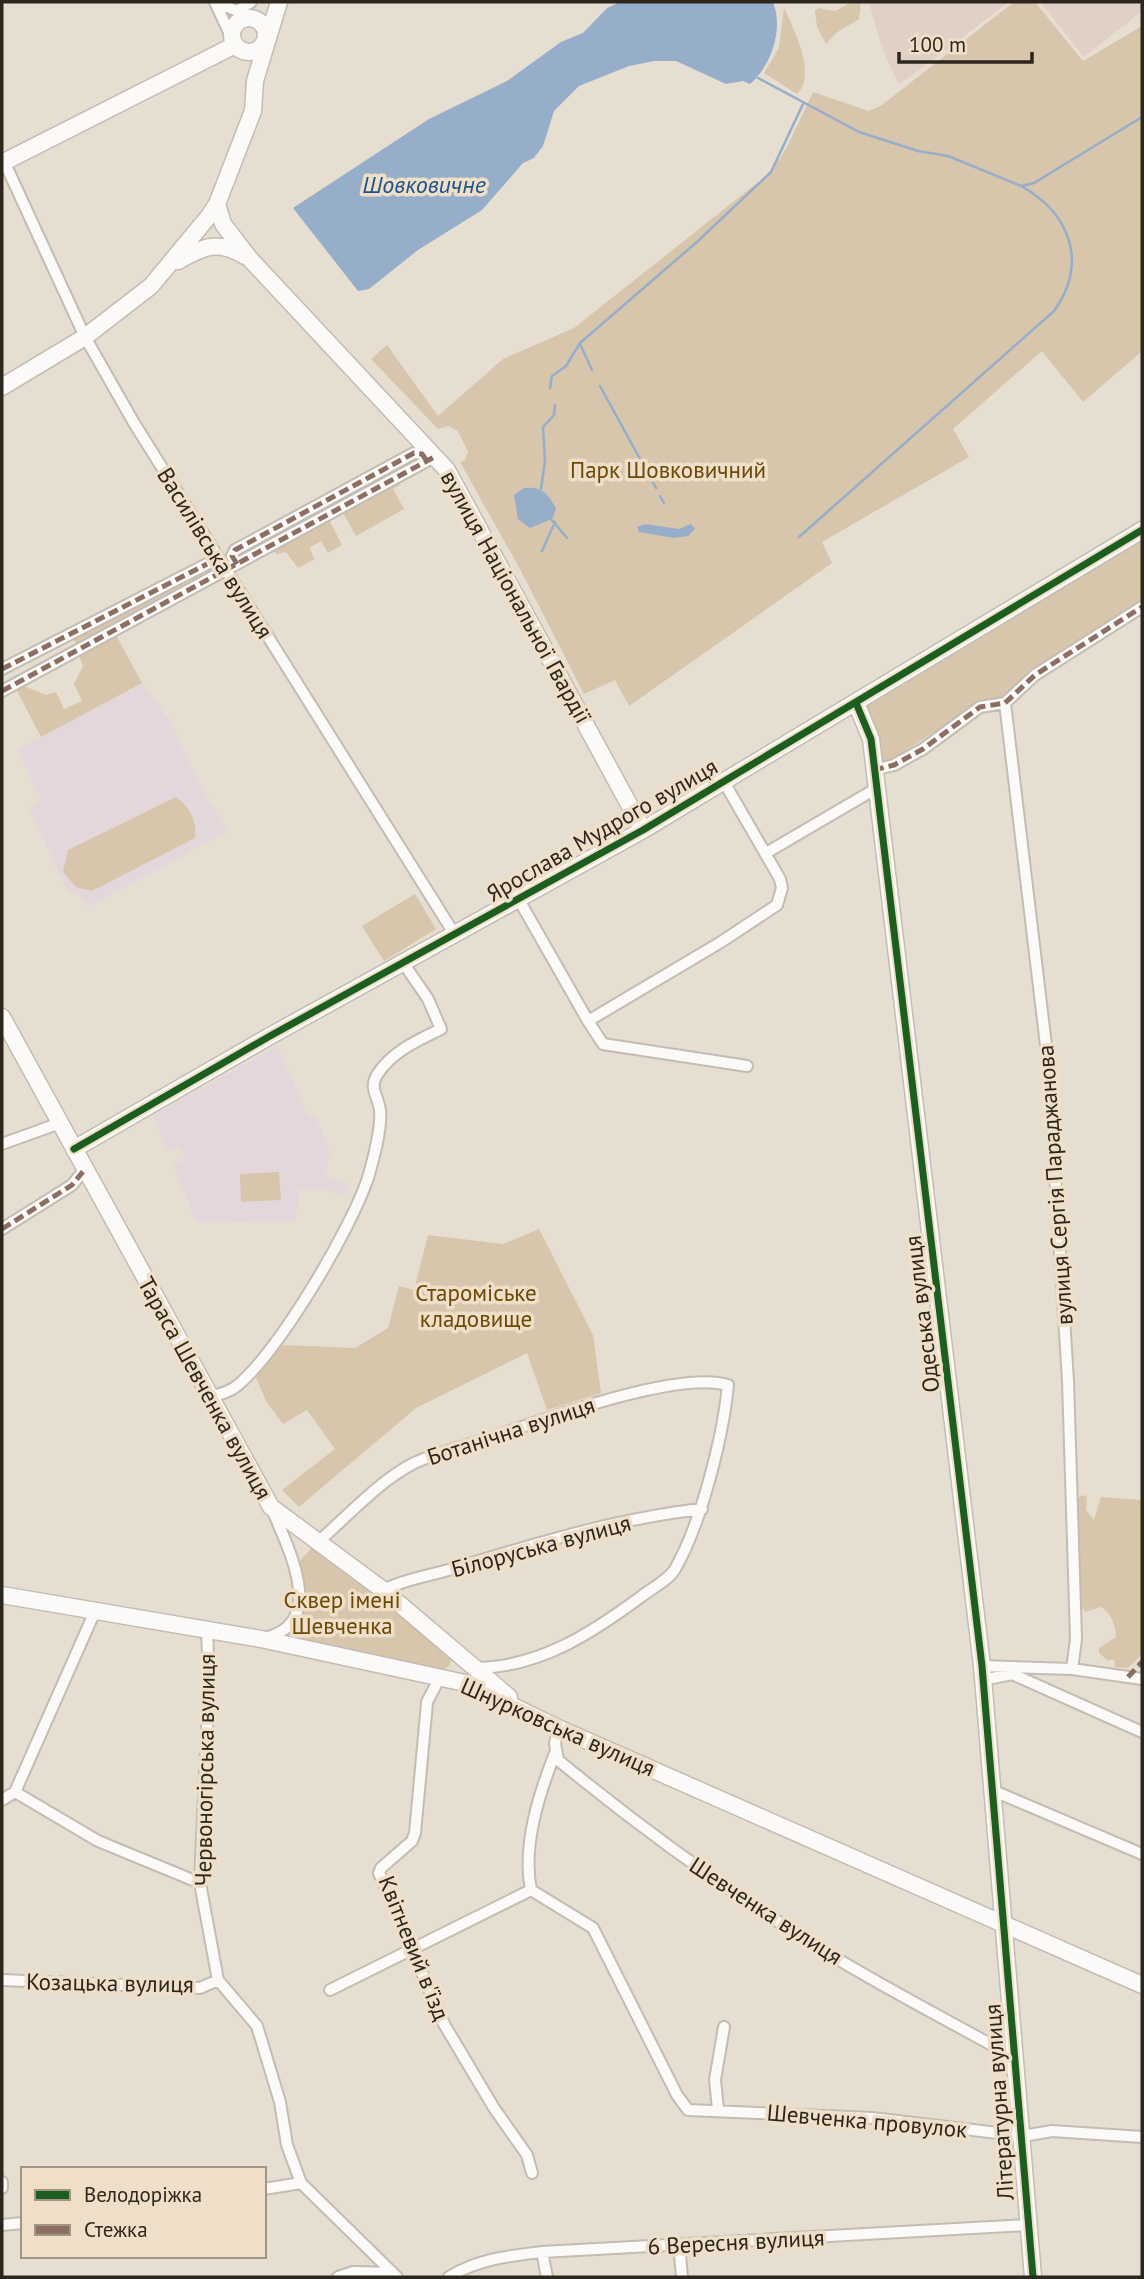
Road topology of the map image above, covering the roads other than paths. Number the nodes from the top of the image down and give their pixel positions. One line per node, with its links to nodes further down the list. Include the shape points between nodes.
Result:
1 (215, 2): 3 (street); 5 (street)
2 (279, 2): 4 (street)
3 (245, 11): 4 (street, via 263,26); 5 (street, via 233,29)
4 (265, 40): 5 (street, via 251,52); 6 (street)
5 (235, 44): 6 (street, via 246,66); 7 (street)
6 (253, 111): 8 (street)
7 (3, 160): 11 (street, Василівська вулиця)
8 (217, 204): 9 (street, вулиця Національної Гвардії, via 223,224); 10 (street)
9 (250, 259): 10 (street, via 218,246); 13 (street, вулиця Національної Гвардії)
10 (172, 264): 11 (street)
11 (85, 337): 12 (street); 23 (street, Василівська вулиця)
12 (2, 387)
13 (427, 462): 14 (street, via 422,454 412,454); 15 (street); 32 (street, вулиця Національної Гвардії, via 506,575)
14 (352, 489): 15 (street); 16 (street)
15 (358, 500): 17 (street)
16 (306, 513): 17 (street); 19 (street)
17 (312, 524): 20 (street)
18 (1142, 530): 27 (street, Ярослава Мудрого вулиця)
19 (263, 536): 20 (street); 22 (street, via 232,553)
20 (270, 547): 22 (street)
21 (207, 564): 25 (street)
22 (237, 564): 23 (street)
23 (225, 570): 26 (street); 35 (street, Василівська вулиця)
24 (1142, 607): 28 (street, via 1035,675)
25 (2, 669)
26 (2, 691)
27 (856, 703): 29 (street, Одеська вулиця, via 871,738); 30 (street, Ярослава Мудрого вулиця)
28 (1005, 703): 29 (street, via 979,707 923,749 894,765); 55 (street, вулиця Сергія Параджанова, via 1048,1062 1068,1381 1076,1627)
29 (874, 769): 31 (street, Одеська вулиця)
30 (724, 782): 32 (street, Ярослава Мудрого вулиця); 33 (street)
31 (877, 788): 33 (street); 56 (street, Одеська вулиця)
32 (642, 830): 34 (street, Ярослава Мудрого вулиця)
33 (766, 853): 38 (street, via 782,888 777,905)
34 (519, 900): 35 (street, Ярослава Мудрого вулиця); 38 (street)
35 (455, 935): 36 (street, Ярослава Мудрого вулиця)
36 (404, 964): 42 (street, Ярослава Мудрого вулиця); 45 (street, via 428,999 441,1029 399,1052 376,1076 373,1084 380,1114 368,1178 311,1289 240,1384)
37 (2, 1017): 40 (street, Тараса Шевченка вулиця)
38 (588, 1021): 39 (street, via 603,1044)
39 (747, 1066)
40 (60, 1124): 41 (street); 42 (street, Тараса Шевченка вулиця)
41 (2, 1144)
42 (74, 1149): 43 (street, Тараса Шевченка вулиця)
43 (85, 1169): 44 (street, via 72,1185); 45 (street, Тараса Шевченка вулиця)
44 (2, 1229)
45 (209, 1397): 46 (street, Тараса Шевченка вулиця)
46 (271, 1507): 48 (street, Тараса Шевченка вулиця); 53 (street, via 300,1578 300,1596 286,1627)
47 (702, 1509): 48 (street, Ботанічна вулиця, via 729,1385 713,1382 646,1390 416,1462 387,1481); 49 (street, Білоруська вулиця, via 664,1513 524,1547 409,1578); 54 (street, via 674,1572 601,1626 532,1660)
48 (319, 1541): 49 (street, Тараса Шевченка вулиця)
49 (383, 1590): 54 (street, Тараса Шевченка вулиця)
50 (2, 1595): 51 (street, Шнурковська вулиця)
51 (96, 1609): 52 (street, Шнурковська вулиця); 64 (street)
52 (207, 1629): 53 (street, Шнурковська вулиця); 67 (street, Червоногірська вулиця, via 209,1685)
53 (261, 1639): 57 (street, Шнурковська вулиця)
54 (473, 1668): 59 (street, Тараса Шевченка вулиця)
55 (1072, 1669): 56 (street); 58 (street)
56 (982, 1673): 61 (street, via 1012,1674); 63 (street, Одеська вулиця)
57 (436, 1677): 59 (street, Шнурковська вулиця, via 466,1683); 70 (street, Квітневий в'їзд, via 426,1714 415,1833 379,1873)
58 (1142, 1679)
59 (528, 1712): 60 (street, Шнурковська вулиця)
60 (558, 1728): 62 (street); 69 (street, Шнурковська вулиця)
61 (1142, 1732)
62 (555, 1753): 68 (street, via 539,1795 528,1874); 76 (street, Шевченка вулиця, via 624,1815 707,1875 827,1952)
63 (994, 1791): 66 (street); 69 (street, Одеська вулиця)
64 (15, 1792): 65 (street); 67 (street, via 98,1841)
65 (2, 1800)
66 (1142, 1854)
67 (200, 1883): 72 (street, Червоногірська вулиця)
68 (531, 1890): 70 (street); 77 (street, Шевченка провулок, via 593,1928 688,2110)
69 (1006, 1924): 73 (street, Шнурковська вулиця); 76 (street, Літературна вулиця)
70 (412, 1950): 74 (street); 80 (street, Квітневий в'їзд, via 444,2024 527,2155)
71 (2, 1980): 72 (street, Козацька вулиця, via 200,1988)
72 (218, 1980): 82 (street, Червоногірська вулиця, via 257,2026)
73 (1142, 1985)
74 (330, 1990)
75 (724, 2027): 77 (street, via 715,2080)
76 (1017, 2059): 78 (street, Літературна вулиця)
77 (718, 2109): 78 (street, Шевченка провулок, via 872,2118)
78 (1024, 2136): 79 (street, Шевченка провулок, via 1052,2131); 87 (street, Літературна вулиця)
79 (1142, 2137)
80 (532, 2173)
81 (2, 2182): 83 (street)
82 (301, 2183): 84 (street); 90 (street)
83 (2, 2188)
84 (266, 2189)
85 (21, 2223): 86 (street)
86 (2, 2225)
87 (1028, 2225): 88 (street, 6 Вересня вулиця); 95 (street, Літературна вулиця)
88 (679, 2244): 89 (street, 6 Вересня вулиця); 94 (street)
89 (542, 2252): 92 (street, 6 Вересня вулиця, via 488,2259); 93 (street)
90 (395, 2275): 91 (street, via 353,2272)
91 (338, 2277)
92 (449, 2277)
93 (547, 2277)
94 (682, 2277)
95 (1033, 2277)

